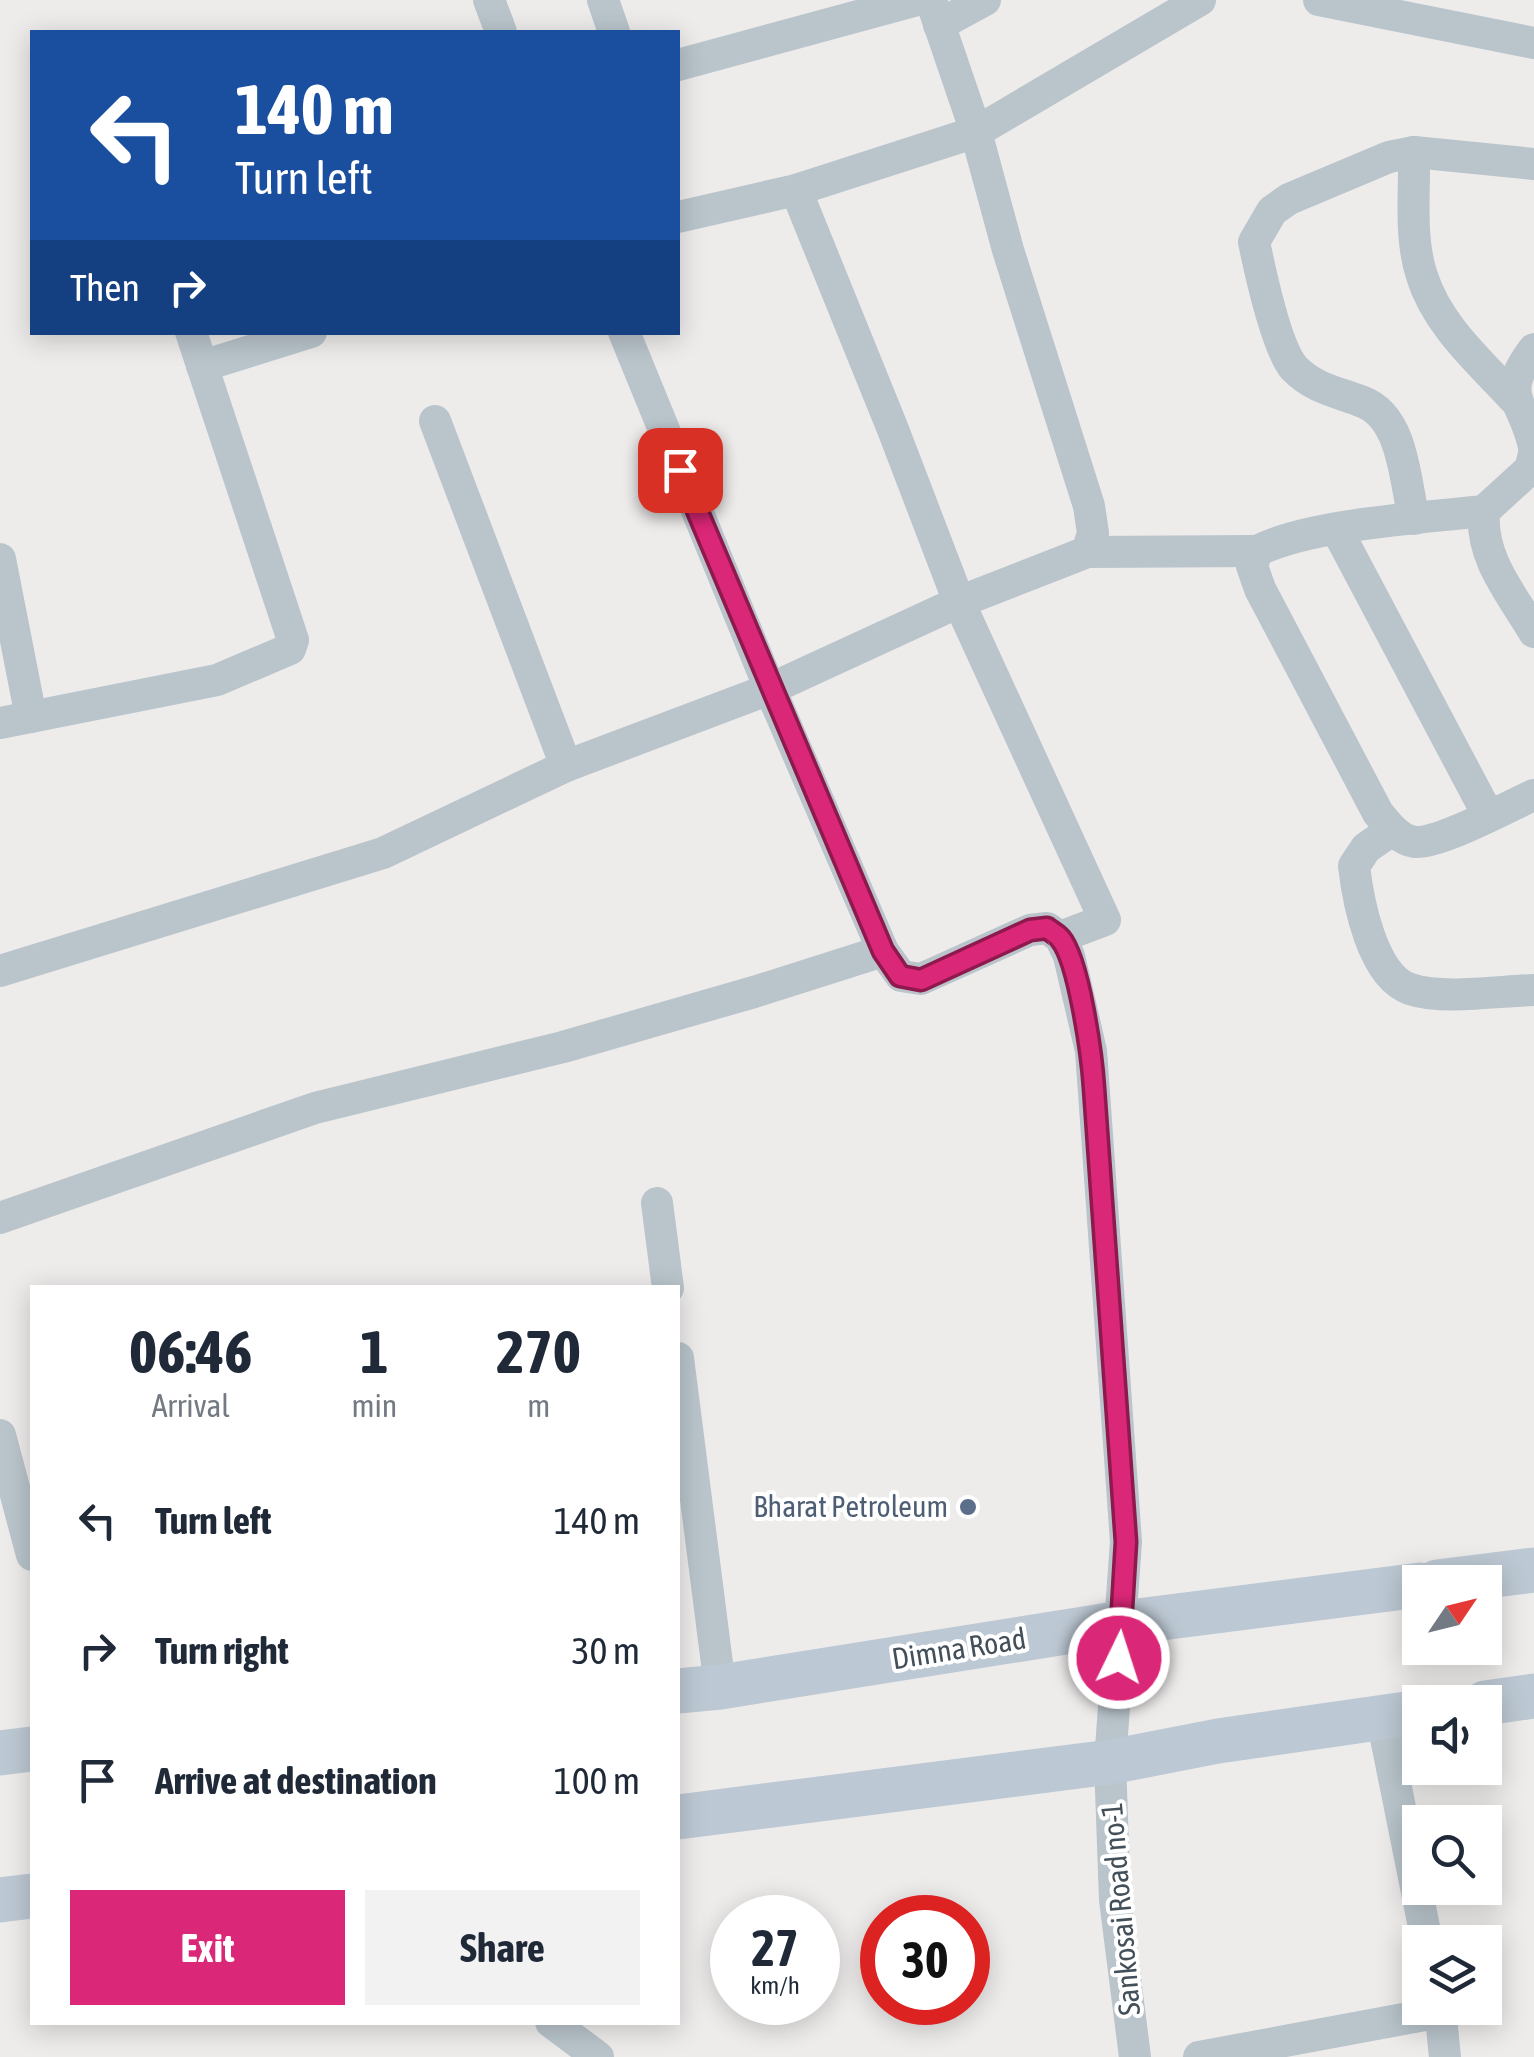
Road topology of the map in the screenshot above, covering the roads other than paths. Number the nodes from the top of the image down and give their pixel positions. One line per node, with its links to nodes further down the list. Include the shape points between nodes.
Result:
1 (488, 0): 9 (street)
2 (603, 0): 10 (street)
3 (917, 0): 8 (street)
4 (984, 0): 7 (street)
5 (1200, 0): 13 (street)
6 (1319, 0): 11 (street)
7 (935, 13): 13 (street)
8 (806, 14): 12 (street)
9 (501, 30)
10 (613, 30)
11 (1534, 42)
12 (680, 64)
13 (976, 132): 16 (street); 30 (street, via 1089,506 1094,532)
14 (1414, 152): 15 (street); 23 (street, via 1422,276 1452,333); 27 (street, via 1365,165 1272,210 1254,242 1292,365 1326,390 1382,413 1394,432)
15 (1534, 164)
16 (796, 190): 17 (street); 32 (street)
17 (680, 217)
18 (192, 335): 22 (street)
19 (301, 335): 22 (street)
20 (625, 335): 34 (street)
21 (1534, 350): 23 (street, via 1518,372)
22 (202, 366): 35 (street, via 293,640 290,649 216,680)
23 (1514, 399): 25 (street)
24 (436, 421): 36 (street)
25 (1534, 450): 26 (street, via 1530,469)
26 (1484, 510): 27 (street); 33 (street, via 1486,551)
27 (1414, 519): 28 (street)
28 (1337, 530): 29 (street); 38 (street)
29 (1257, 551): 30 (street); 39 (street, via 1252,566 1260,589)
30 (1087, 552): 32 (street)
31 (0, 559): 35 (street)
32 (959, 602): 34 (street); 40 (street, via 1105,920)
33 (1534, 632)
34 (770, 689): 36 (street); 41 (street)
35 (15, 720)
36 (566, 766): 42 (street, via 383,853)
37 (1534, 794): 38 (street)
38 (1488, 815): 39 (street, via 1434,840 1413,842)
39 (1392, 830): 43 (street, via 1354,866 1370,940 1386,967 1407,988)
40 (1060, 937): 41 (street, via 1047,928 1030,930 921,980 900,976); 53 (street, Sankosai Road no-1, via 1091,1051 1126,1542)
41 (883, 951): 45 (street, via 563,1046 315,1108)
42 (0, 971)
43 (1534, 990)
44 (657, 1203): 46 (street)
45 (0, 1218)
46 (668, 1285)
47 (680, 1390): 54 (street)
48 (0, 1435): 49 (street)
49 (30, 1548)
50 (1534, 1570): 51 (street)
51 (1502, 1574)
52 (1402, 1587): 53 (street, Dimna Road)
53 (1122, 1623): 54 (street, Dimna Road); 60 (street, Sankosai Road no-1)
54 (699, 1689)
55 (1534, 1696): 56 (street)
56 (1502, 1701)
57 (1401, 1715): 60 (street); 64 (street)
58 (30, 1750): 59 (street)
59 (0, 1753)
60 (1110, 1762): 61 (street); 69 (street, Sankosai Road no-1, via 1114,1900)
61 (680, 1817)
62 (30, 1896): 63 (street)
63 (0, 1900)
64 (1425, 1925)
65 (1402, 2018): 70 (street)
66 (555, 2025): 68 (street)
67 (1442, 2025): 71 (street)
68 (598, 2057)
69 (1135, 2057)
70 (1199, 2057)
71 (1445, 2057)

